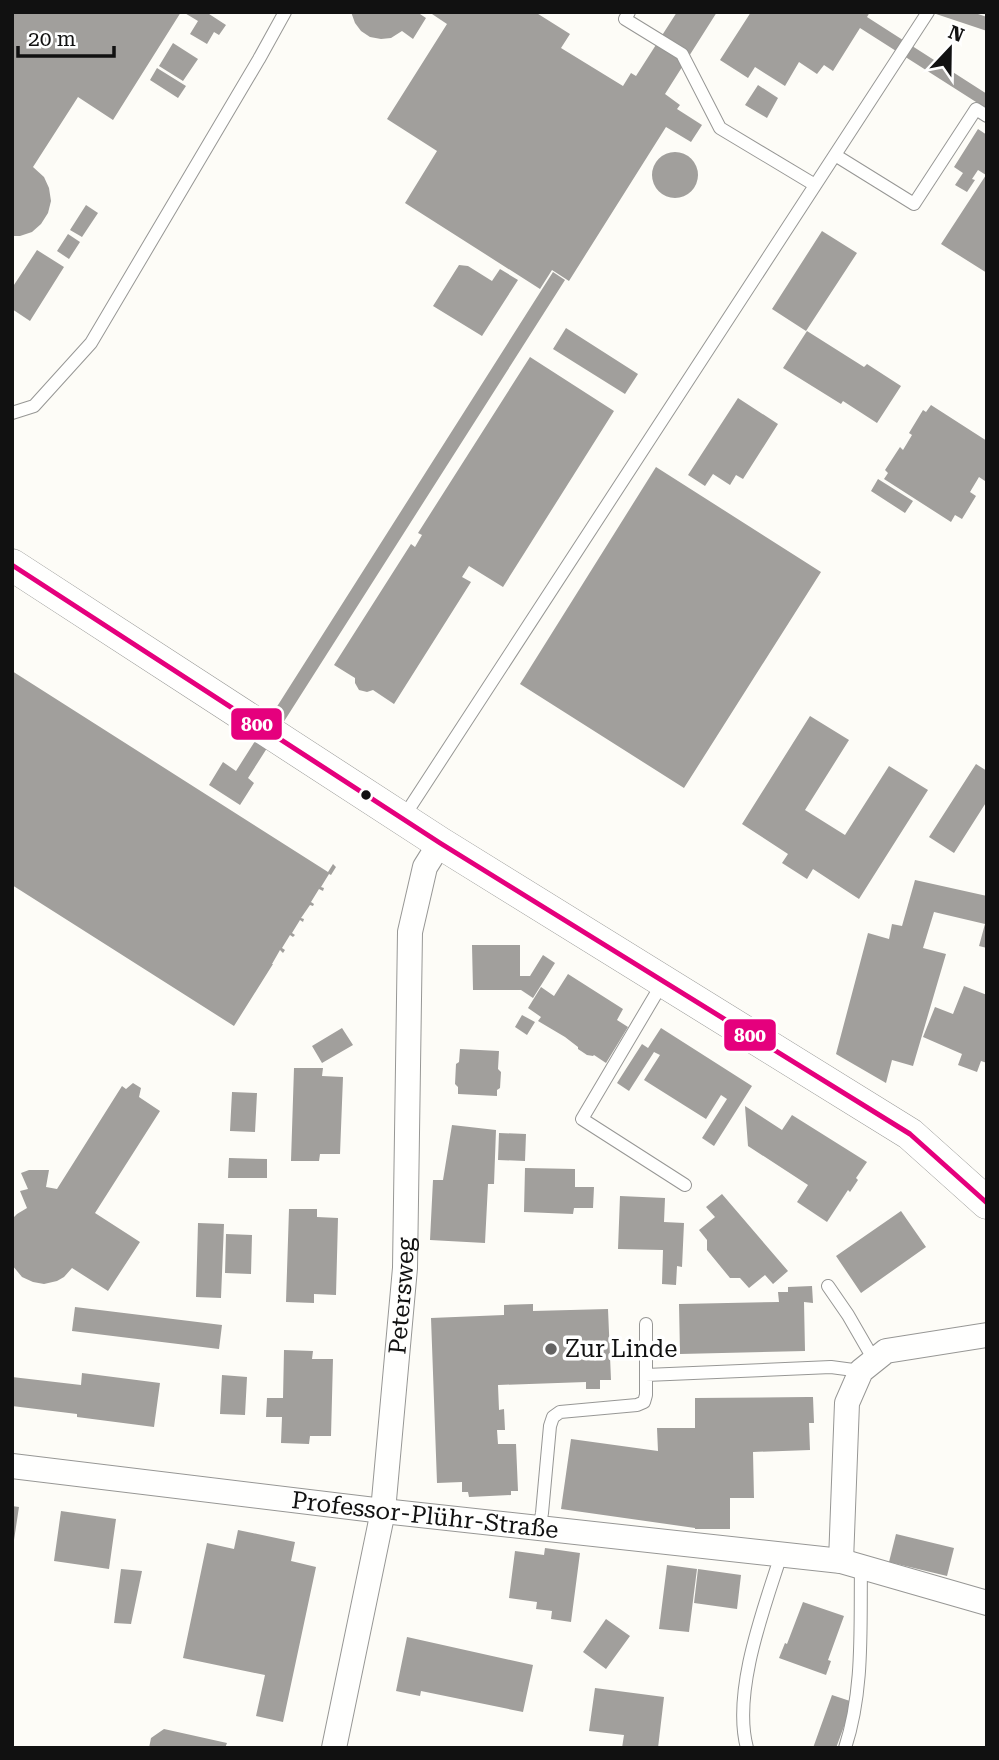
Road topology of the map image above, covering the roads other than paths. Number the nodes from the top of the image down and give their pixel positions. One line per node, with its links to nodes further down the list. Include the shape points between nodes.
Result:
1 (285, 12): 7 (lane, via 91,343 34,406)
2 (928, 12): 5 (lane)
3 (623, 14): 6 (lane, via 682,54 720,128)
4 (987, 116): 5 (lane, via 976,109 914,204)
5 (835, 155): 6 (lane)
6 (815, 185): 9 (lane)
7 (12, 413)
8 (12, 565): 9 (street)
9 (403, 818): 10 (street)
10 (440, 843): 11 (street); 20 (street, Petersweg, via 425,867 410,932 405,1268)
11 (663, 982): 12 (lane, via 582,1119); 13 (street, via 910,1134)
12 (685, 1185)
13 (987, 1203)
14 (828, 1286): 17 (lane, via 849,1315)
15 (646, 1324): 18 (lane)
16 (987, 1335): 17 (street, via 886,1351)
17 (867, 1366): 18 (lane); 23 (street, via 847,1403)
18 (646, 1374): 21 (lane, via 644,1402 559,1412 553,1418)
19 (12, 1466): 20 (street, Professor-Plühr-Straße)
20 (383, 1511): 21 (street, Professor-Plühr-Straße); 25 (street, Petersweg)
21 (539, 1528): 22 (street, Professor-Plühr-Straße)
22 (780, 1555): 23 (street, Professor-Plühr-Straße); 26 (lane, via 753,1645 744,1703)
23 (851, 1564): 24 (street, Professor-Plühr-Straße); 27 (lane, via 858,1690)
24 (987, 1603)
25 (334, 1748)
26 (747, 1748)
27 (845, 1748)

